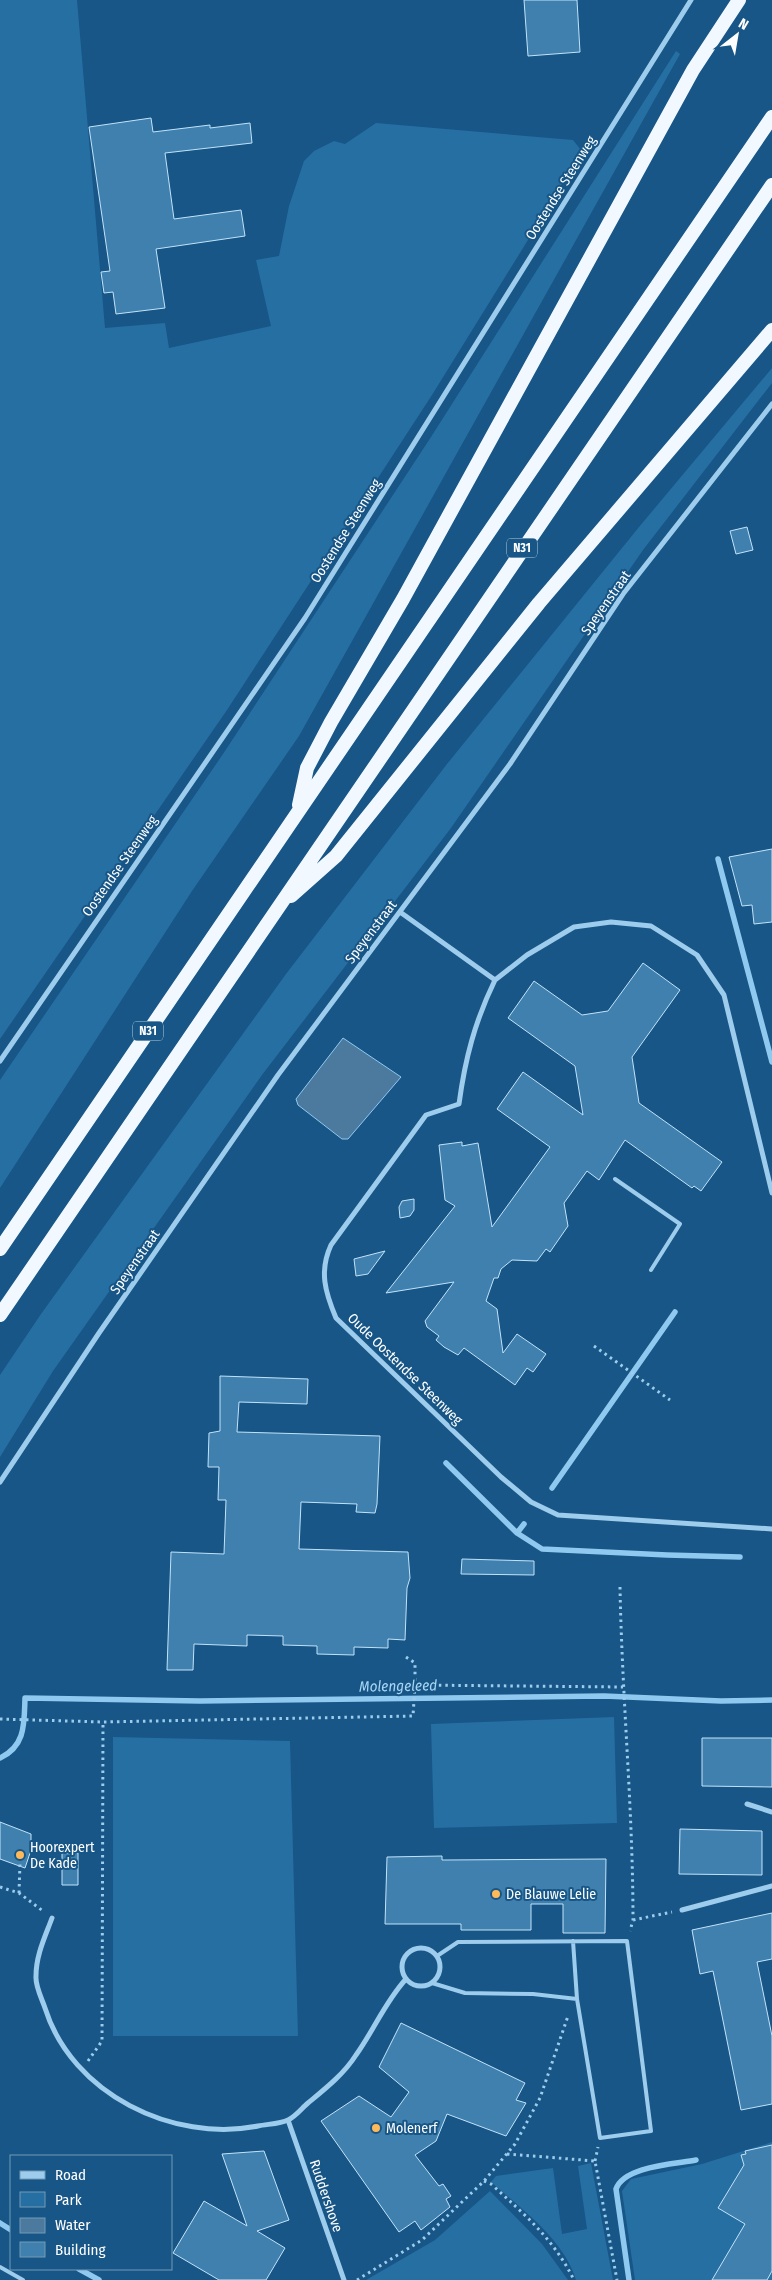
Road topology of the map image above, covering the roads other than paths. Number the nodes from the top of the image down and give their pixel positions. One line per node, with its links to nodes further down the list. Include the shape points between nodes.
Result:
1 (691, 0): 11 (street, Oostendse Steenweg, via 305,618)
2 (739, 0): 7 (highway, via 694,70 404,599 331,722 307,768)
3 (772, 117): 7 (highway, N31)
4 (772, 185): 8 (highway, N31)
5 (772, 330): 8 (highway, via 539,603 336,856)
6 (772, 404): 9 (street, Speyenstraat, via 624,594 510,764)
7 (297, 813): 14 (highway, N31)
8 (274, 912): 16 (highway, N31)
9 (400, 912): 10 (street); 17 (street, Speyenstraat, via 273,1083)
10 (495, 980): 13 (street, Oude Oostendse Steenweg, via 527,955 574,927 611,922 651,926 697,955 724,995); 18 (street, Oude Oostendse Steenweg, via 484,1001 466,1058 458,1104 426,1115 331,1245 323,1267 327,1297 336,1318 531,1502 558,1515)
11 (0, 1061)
12 (615, 1179): 15 (lane, via 680,1224)
13 (772, 1193)
14 (0, 1249)
15 (652, 1270)
16 (0, 1315)
17 (0, 1482)
18 (772, 1528)
19 (747, 1804): 20 (street)
20 (772, 1812)
21 (772, 1886): 22 (street)
22 (682, 1910)
23 (52, 1918): 29 (street, via 39,1950 35,1977 48,2018 69,2054 95,2083 132,2108 166,2122 203,2129 244,2129)
24 (572, 1941): 25 (lane, via 458,1942); 28 (lane); 28 (lane, via 627,1941 651,2131 600,2138)
25 (437, 1956): 26 (street, via 422,1947 410,1951 401,1967); 27 (street, via 440,1970)
26 (406, 1979): 27 (street, via 416,1986); 29 (street, via 392,1994 356,2056 320,2094)
27 (432, 1983): 28 (lane, via 465,1992)
28 (577, 1999)
29 (288, 2120): 32 (street, Ruddershove)
30 (0, 2267): 31 (lane)
31 (23, 2280)
32 (344, 2280)

